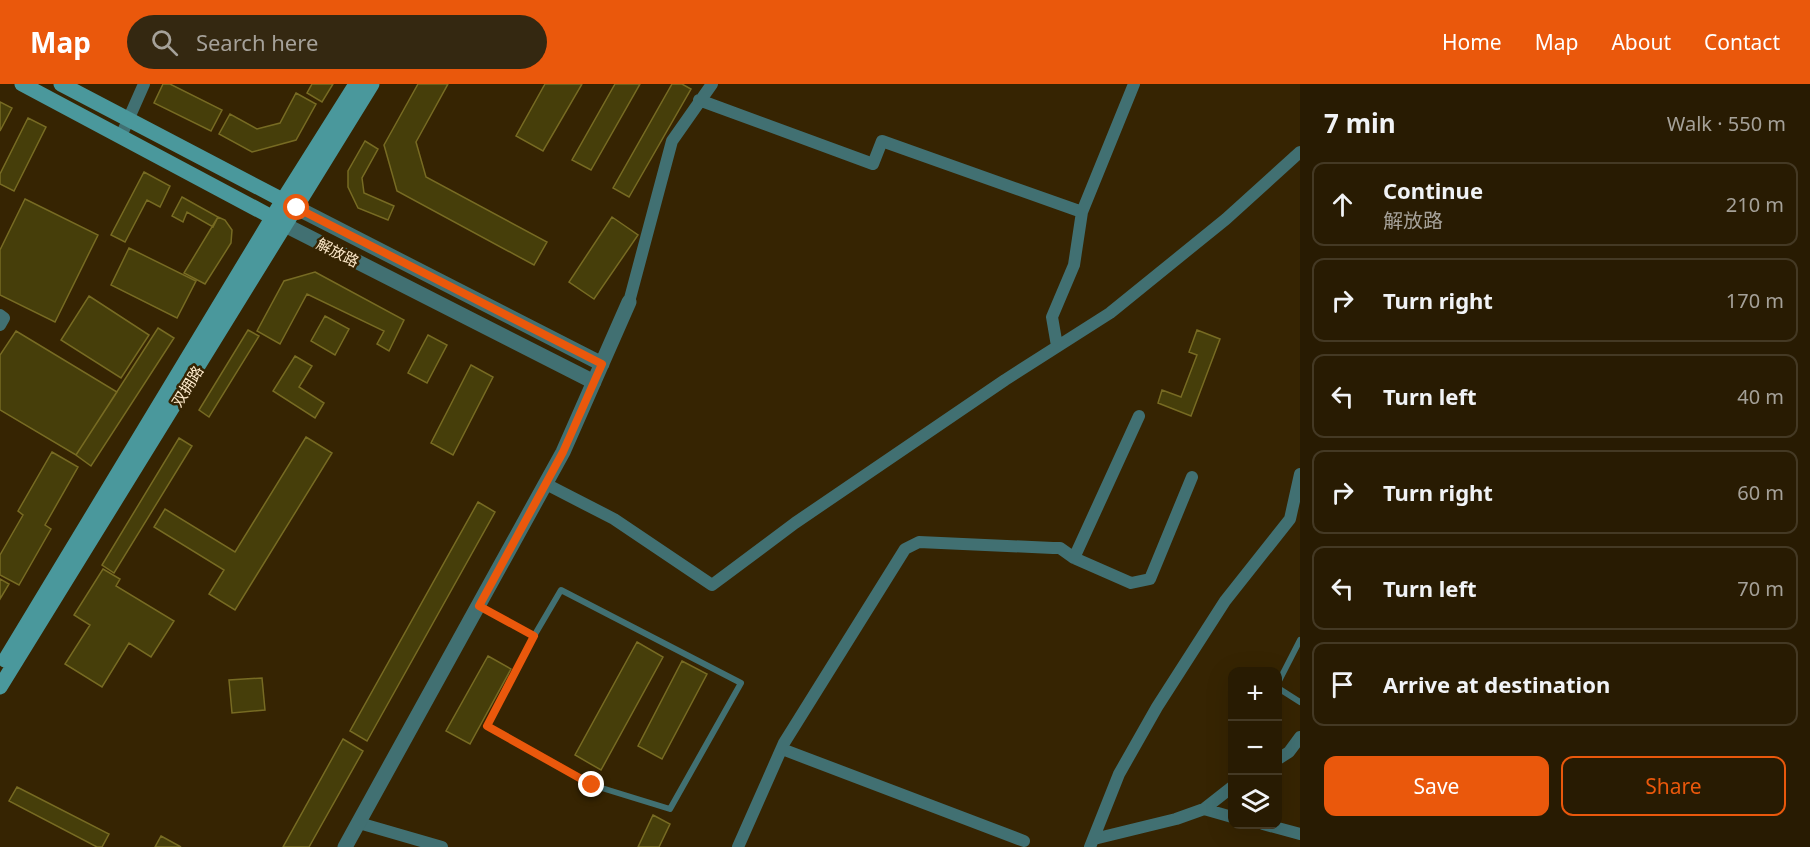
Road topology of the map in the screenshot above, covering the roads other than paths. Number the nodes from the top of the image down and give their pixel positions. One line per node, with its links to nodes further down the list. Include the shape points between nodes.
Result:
1 (22, 84): 10 (main road, 解放路)
2 (61, 84): 9 (main road, 解放路)
3 (144, 84): 9 (street)
4 (372, 84): 13 (main road, 双拥路)
5 (712, 84): 8 (street)
6 (1134, 84): 14 (street)
7 (353, 85): 12 (main road, 双拥路)
8 (699, 99): 14 (street, via 873,164 882,141); 17 (street, via 672,141)
9 (128, 119): 10 (street); 12 (main road, 解放路)
10 (121, 136): 15 (main road, 解放路)
11 (1300, 152): 20 (street, via 1226,219 1110,313)
12 (283, 200): 13 (main road, 解放路); 15 (main road, 双拥路)
13 (297, 208): 16 (main road, 双拥路); 21 (street, 解放路)
14 (1082, 212): 20 (street, via 1074,265 1052,317)
15 (272, 218): 16 (main road, 解放路); 31 (main road, 双拥路)
16 (287, 226): 22 (street, 解放路); 33 (main road, 双拥路)
17 (629, 302): 21 (street)
18 (0, 315): 19 (street, via 4,318)
19 (0, 325)
20 (1057, 346): 26 (street, via 795,523 712,585 614,519)
21 (602, 364): 22 (street)
22 (594, 382): 26 (street)
23 (1139, 416): 27 (street)
24 (1300, 474): 46 (street, via 1290,519 1225,601 1157,707 1119,774)
25 (1192, 477): 27 (street, via 1150,579 1131,583)
26 (546, 484): 28 (street)
27 (1074, 558): 37 (street, via 1060,548 919,542 905,549)
28 (479, 606): 29 (lane); 42 (street)
29 (534, 636): 29 (lane, via 561,590 741,683 670,809 592,785 487,726)
30 (1300, 640): 32 (lane)
31 (0, 667)
32 (1282, 675)
33 (0, 687)
34 (1282, 691): 35 (lane)
35 (1300, 702)
36 (1300, 737): 38 (street)
37 (782, 749): 45 (street); 49 (street)
38 (1282, 756)
39 (1228, 791): 40 (street)
40 (1204, 809): 41 (street); 46 (street)
41 (1228, 816)
42 (358, 823): 47 (street); 48 (street)
43 (1279, 829): 44 (street)
44 (1300, 834)
45 (1024, 841)
46 (1092, 843)
47 (345, 847)
48 (442, 847)
49 (738, 847)

